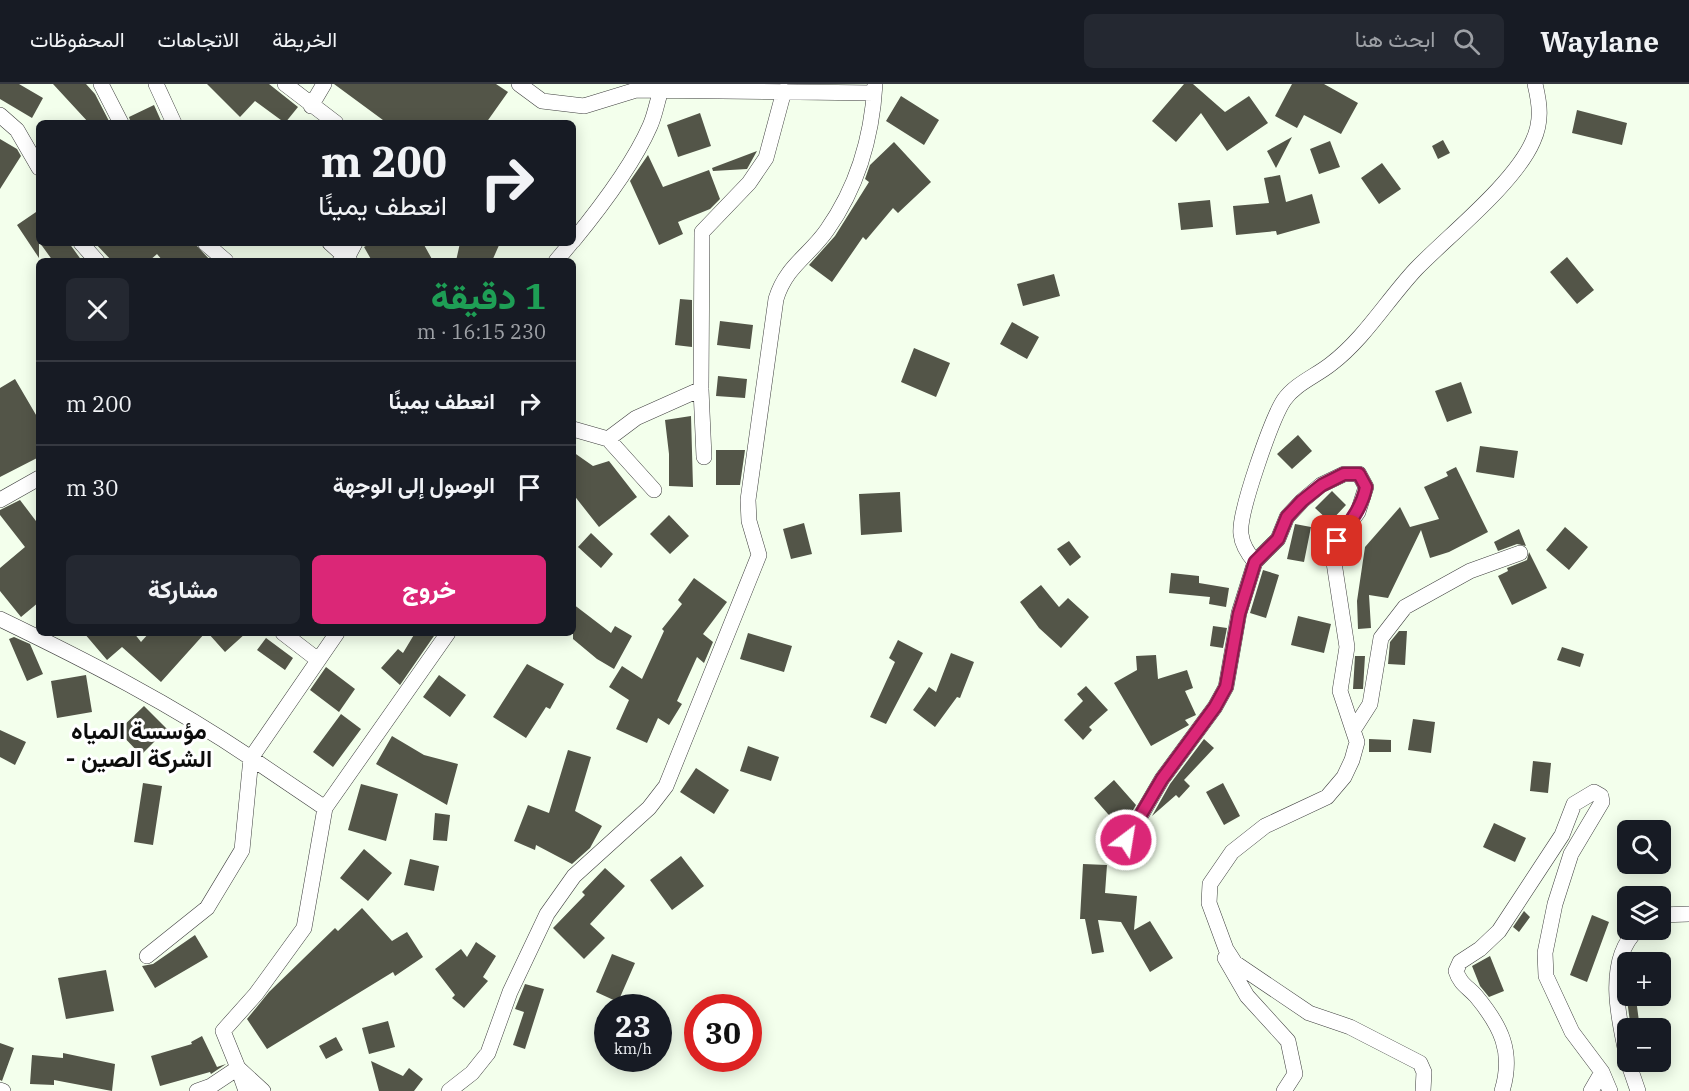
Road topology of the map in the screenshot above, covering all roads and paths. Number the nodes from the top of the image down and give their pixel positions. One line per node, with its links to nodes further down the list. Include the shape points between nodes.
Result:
1 (101, 84): 12 (street)
2 (156, 84): 13 (street)
3 (285, 84): 10 (street)
4 (324, 84): 10 (street)
5 (519, 84): 8 (street, via 542,101 584,106 636,90)
6 (1535, 84): 33 (street, via 1541,121 1532,144 1507,178 1416,270 1332,364 1284,400 1245,503 1240,534)
7 (874, 88): 9 (street); 55 (street, via 869,137 852,187 827,231 782,280 776,299 748,500 749,522 759,555 666,786 649,808 574,876 547,914 510,992 488,1053)
8 (660, 90): 9 (street); 16 (street, via 650,125 636,150)
9 (784, 91): 25 (street, via 766,158 702,232)
10 (310, 106): 14 (street)
11 (0, 115): 15 (street, via 17,130)
12 (119, 120)
13 (173, 120)
14 (331, 120)
15 (36, 163)
16 (576, 237)
17 (84, 246): 21 (street)
18 (208, 246): 22 (street)
19 (333, 246): 23 (street)
20 (569, 246): 24 (street)
21 (94, 258)
22 (222, 258)
23 (344, 258)
24 (559, 258)
25 (701, 389): 27 (street, via 636,418); 28 (street)
26 (576, 432): 27 (street, via 597,433)
27 (608, 439): 30 (street)
28 (704, 457)
29 (36, 480): 31 (street)
30 (654, 490)
31 (0, 500)
32 (1520, 553): 39 (street, via 1470,571 1405,607 1381,638 1370,704)
33 (1255, 562): 39 (street, via 1278,539 1287,517 1302,501 1344,474 1359,474 1366,487 1364,497 1337,541 1333,556 1347,647 1340,690); 42 (street, via 1239,614 1226,687 1162,779)
34 (0, 620): 40 (street, via 101,668 195,720)
35 (287, 636): 38 (street)
36 (335, 636): 38 (street)
37 (446, 636): 41 (street)
38 (318, 660): 40 (street)
39 (1354, 729): 46 (street, via 1357,742 1352,760 1327,797 1250,835 1232,852 1210,884 1209,903)
40 (251, 758): 41 (street); 47 (street, via 242,850 207,908)
41 (324, 808): 49 (street, via 304,928 256,994 223,1031)
42 (1126, 840)
43 (1671, 915): 44 (street)
44 (1689, 915)
45 (1626, 940): 48 (street, via 1617,982)
46 (1226, 949): 56 (street, via 1226,963 1247,996 1288,1041 1295,1074); 57 (street, via 1235,963 1309,1013 1350,1027 1420,1063 1424,1072)
47 (147, 956)
48 (1619, 1018)
49 (238, 1068): 52 (street); 53 (street); 54 (street)
50 (1602, 1072): 58 (street, via 1572,1032 1546,976 1545,953 1571,854 1602,802 1594,792 1574,804 1562,835 1498,931 1460,962 1456,971 1460,982 1474,994 1500,1031 1508,1056); 59 (street); 60 (street)
51 (1631, 1072): 61 (street)
52 (197, 1091)
53 (246, 1091)
54 (263, 1091)
55 (449, 1091)
56 (1284, 1091)
57 (1423, 1091)
58 (1502, 1091)
59 (1591, 1091)
60 (1610, 1091)
61 (1638, 1091)

